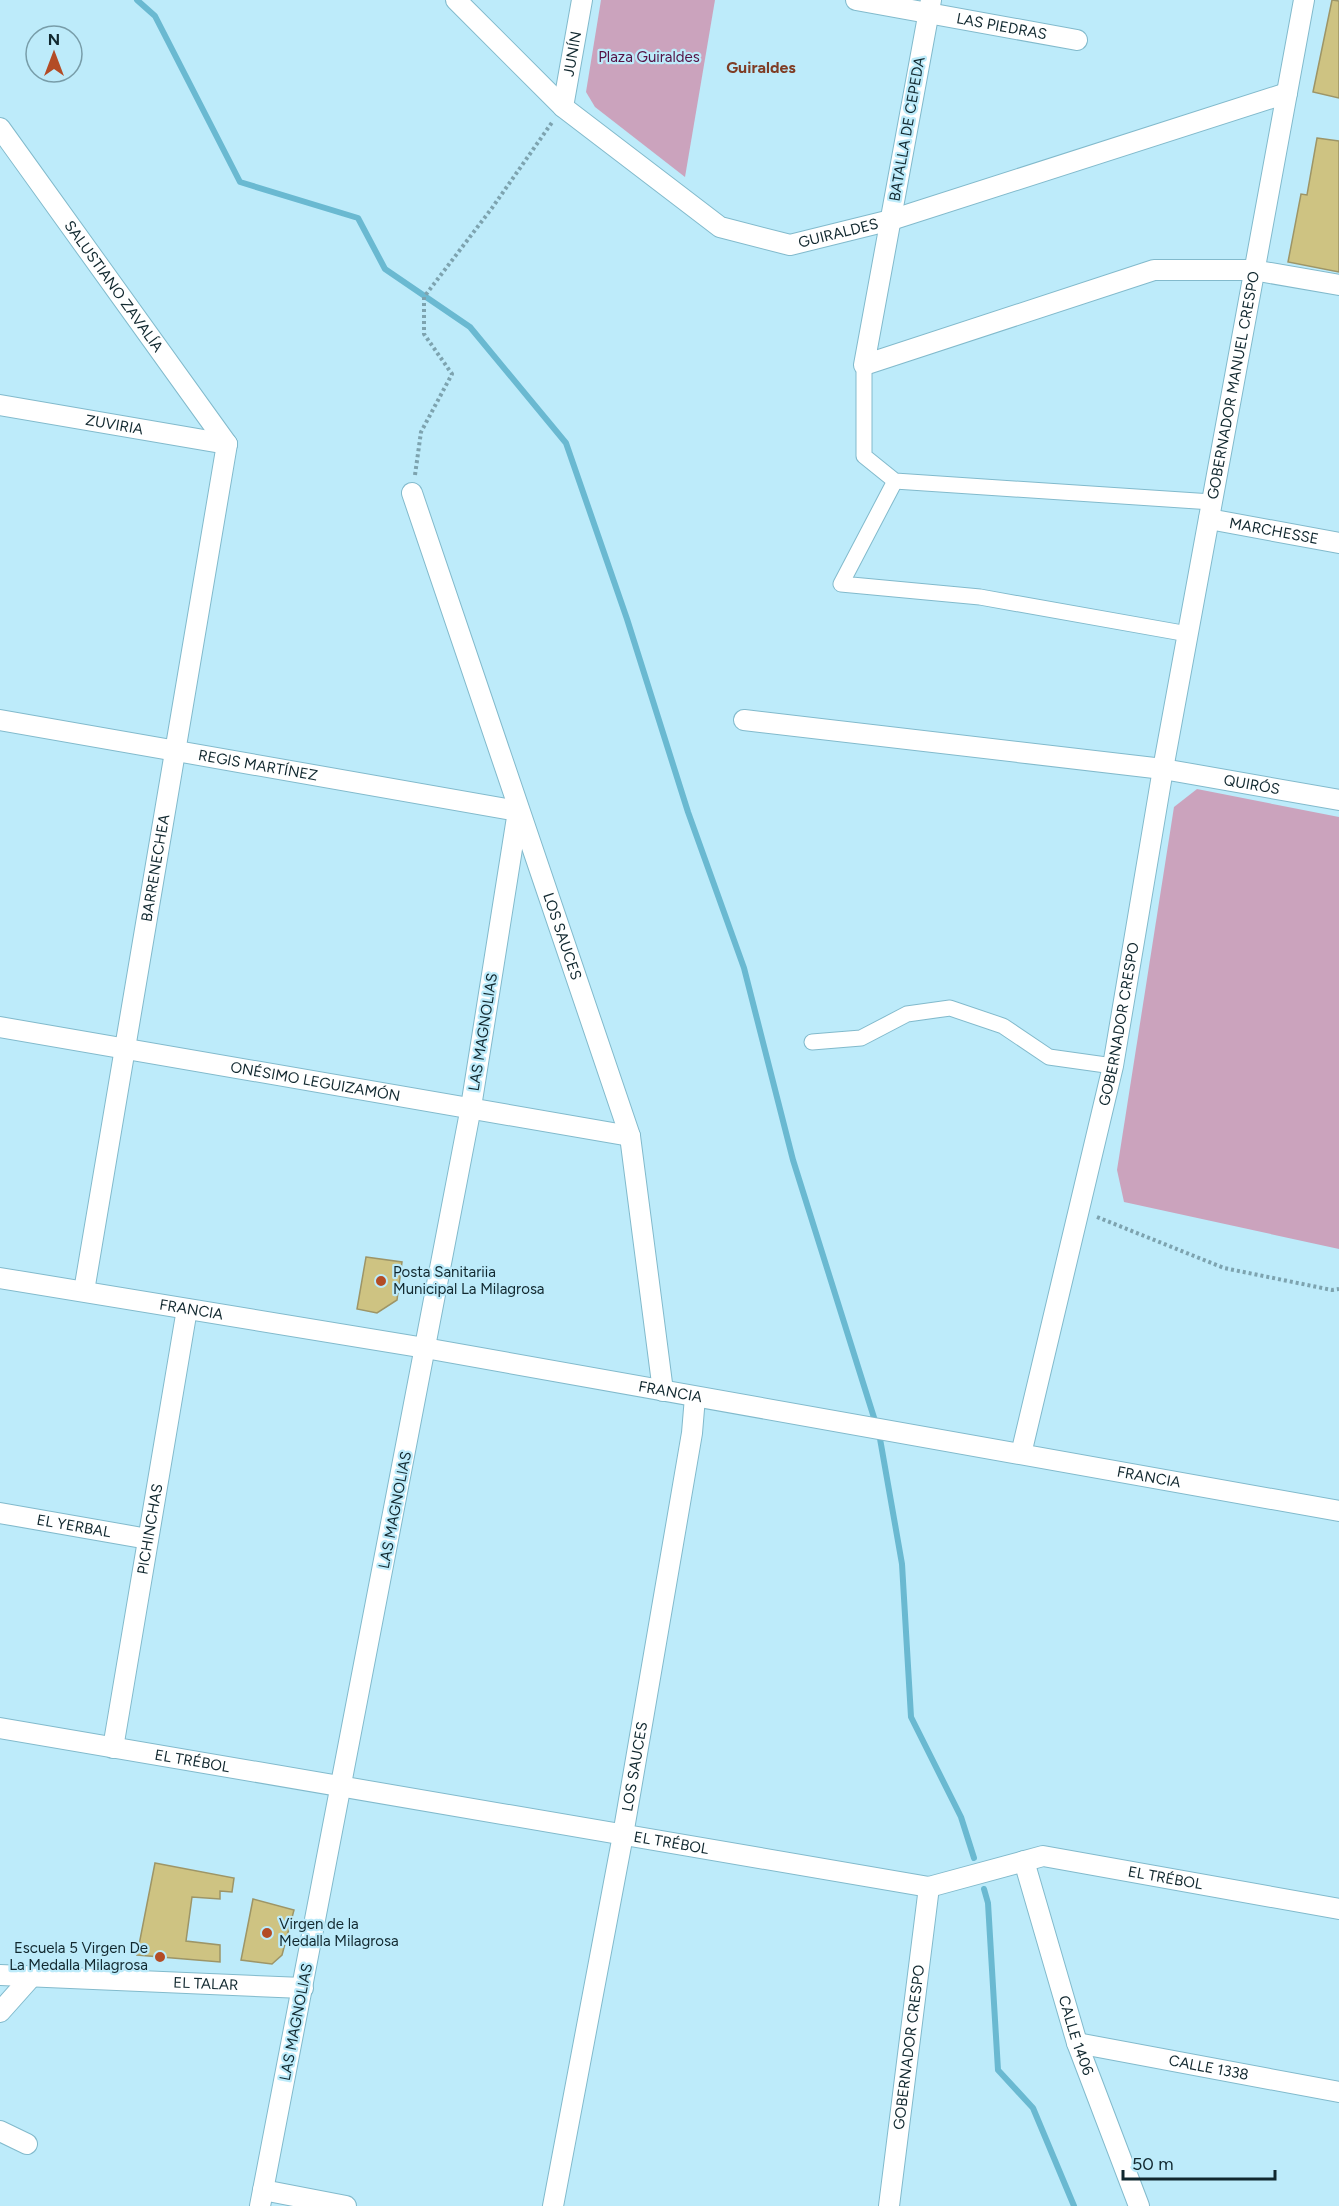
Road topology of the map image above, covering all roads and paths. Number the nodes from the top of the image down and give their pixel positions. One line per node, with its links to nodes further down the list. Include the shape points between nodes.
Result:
1 (456, 0): 8 (street, GUIRALDES)
2 (582, 0): 8 (street, JUNÍN)
3 (856, 0): 5 (street, LAS PIEDRAS)
4 (1304, 0): 7 (street, GOBERNADOR MANUEL CRESPO)
5 (930, 7): 6 (street, LAS PIEDRAS); 10 (street, BATALLA DE CEPEDA)
6 (1077, 40)
7 (1287, 93): 10 (street, GUIRALDES); 11 (street, GOBERNADOR MANUEL CRESPO)
8 (563, 107): 10 (street, GUIRALDES, via 720,227 790,245); 17 (path, via 424,297 424,334 452,374 421,432)
9 (0, 128): 15 (street, SALUSTIANO ZAVALÍA)
10 (891, 220): 13 (street, BATALLA DE CEPEDA)
11 (1253, 270): 12 (street); 13 (street, via 1154,270); 18 (street, GOBERNADOR MANUEL CRESPO)
12 (1339, 285)
13 (864, 365): 16 (street, via 864,456)
14 (0, 405): 15 (street, ZUVIRIA)
15 (227, 444): 23 (street, BARRENECHEA)
16 (895, 481): 18 (street); 20 (street, via 842,584 980,597)
17 (412, 493): 26 (street, LOS SAUCES)
18 (1211, 510): 19 (street, MARCHESSE); 20 (street, GOBERNADOR MANUEL CRESPO)
19 (1339, 543)
20 (1188, 634): 24 (street, GOBERNADOR MANUEL CRESPO)
21 (0, 720): 23 (street, REGIS MARTÍNEZ)
22 (744, 720): 24 (street, QUIRÓS)
23 (175, 749): 26 (street, REGIS MARTÍNEZ); 29 (street, BARRENECHEA)
24 (1163, 769): 25 (street, QUIRÓS); 30 (street, GOBERNADOR CRESPO)
25 (1339, 800)
26 (518, 811): 31 (street, LAS MAGNOLIAS); 32 (street, LOS SAUCES)
27 (0, 1027): 29 (street, ONÉSIMO LEGUIZAMÓN)
28 (812, 1041): 30 (street, via 861,1038 908,1014 951,1008 1003,1026 1049,1057)
29 (126, 1048): 31 (street, ONÉSIMO LEGUIZAMÓN); 36 (street, BARRENECHEA)
30 (1113, 1066): 33 (street, GOBERNADOR CRESPO)
31 (471, 1107): 32 (street, ONÉSIMO LEGUIZAMÓN); 38 (street, LAS MAGNOLIAS)
32 (630, 1136): 39 (street, LOS SAUCES)
33 (1079, 1209): 35 (path, via 1224,1268); 41 (street, GOBERNADOR CRESPO)
34 (0, 1278): 36 (street, FRANCIA)
35 (1339, 1289)
36 (84, 1291): 37 (street, FRANCIA)
37 (187, 1310): 38 (street, FRANCIA); 44 (street, PICHINCHAS)
38 (425, 1348): 39 (street, FRANCIA); 47 (street, LAS MAGNOLIAS)
39 (663, 1391): 40 (street, FRANCIA)
40 (694, 1397): 41 (street, FRANCIA); 48 (street, LOS SAUCES, via 692,1433)
41 (1021, 1454): 42 (street, FRANCIA)
42 (1339, 1511)
43 (0, 1513): 44 (street, EL YERBAL)
44 (148, 1539): 46 (street, PICHINCHAS)
45 (0, 1728): 46 (street, EL TRÉBOL)
46 (113, 1748): 47 (street, EL TRÉBOL)
47 (342, 1788): 48 (street, EL TRÉBOL); 54 (street, LAS MAGNOLIAS)
48 (623, 1835): 50 (street, EL TRÉBOL); 62 (street, LOS SAUCES)
49 (1024, 1861): 50 (street, EL TRÉBOL); 51 (street, EL TRÉBOL, via 1043,1856); 56 (street, CALLE 1406)
50 (929, 1887): 63 (street, GOBERNADOR CRESPO)
51 (1339, 1910)
52 (0, 1975): 53 (street, EL TALAR)
53 (33, 1975): 54 (street, EL TALAR); 55 (street)
54 (303, 1988): 60 (street, LAS MAGNOLIAS)
55 (0, 2012)
56 (1077, 2043): 57 (street, CALLE 1338); 64 (street, CALLE 1406)
57 (1339, 2092)
58 (0, 2131): 59 (street)
59 (27, 2144)
60 (261, 2198): 61 (street)
61 (346, 2206)
62 (553, 2206)
63 (889, 2206)
64 (1139, 2206)

